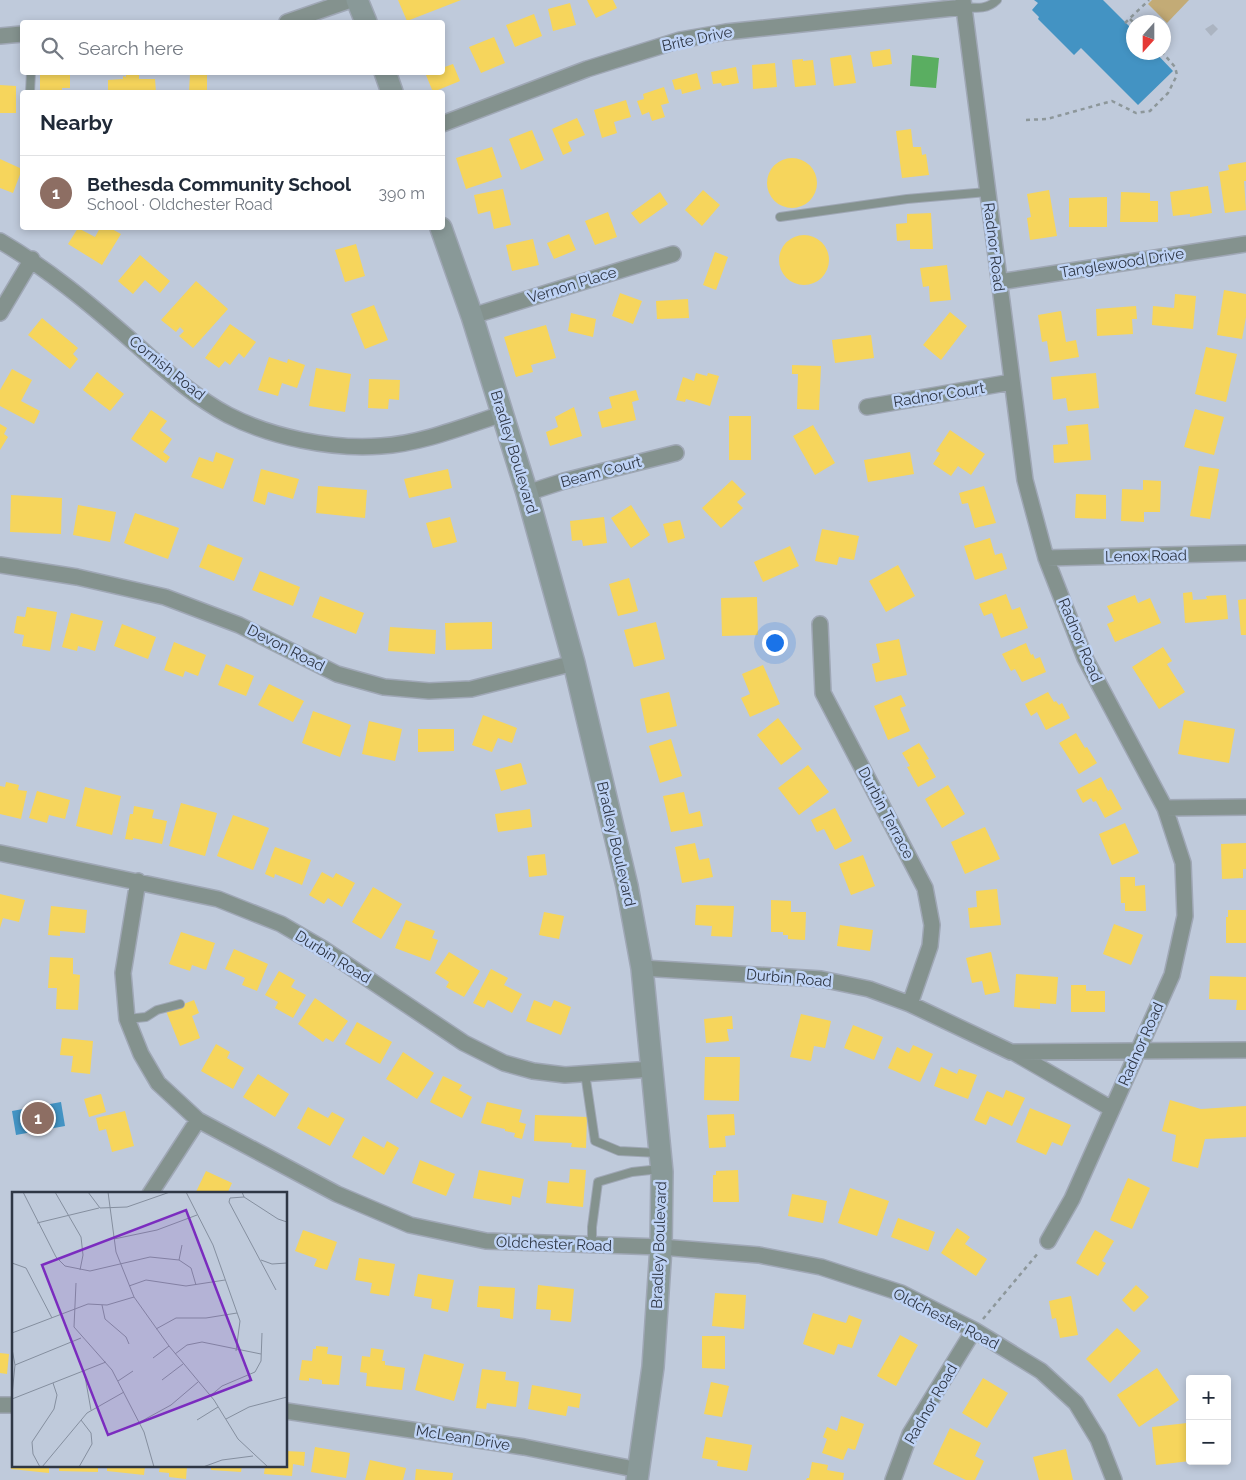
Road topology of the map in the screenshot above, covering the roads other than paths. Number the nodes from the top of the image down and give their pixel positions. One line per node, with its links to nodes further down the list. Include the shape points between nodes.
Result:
1 (351, 0): 5 (street)
2 (357, 0): 6 (main road)
3 (997, 0): 4 (lane, via 980,9)
4 (963, 4): 13 (street, Brite Drive, via 680,40 587,69); 14 (street, Radnor Road)
5 (293, 20)
6 (365, 20)
7 (20, 34): 8 (street)
8 (0, 36)
9 (31, 75): 11 (lane)
10 (386, 75): 12 (main road)
11 (30, 90)
12 (391, 90)
13 (445, 123)
14 (987, 192): 15 (lane, via 906,199); 21 (street, Radnor Road)
15 (780, 217)
16 (442, 230): 23 (main road, Bradley Boulevard)
17 (0, 240): 20 (street, Cornish Road)
18 (1246, 244): 21 (street, Tanglewood Drive)
19 (673, 254): 23 (street, Vernon Place)
20 (32, 259): 22 (street); 26 (street, Cornish Road, via 87,301 189,390 259,429 324,444 382,446 428,438)
21 (998, 282): 24 (street, Radnor Road)
22 (0, 313)
23 (472, 316): 26 (main road, Bradley Boulevard)
24 (1012, 382): 25 (street, Radnor Court); 30 (street, Radnor Road, via 1025,480)
25 (867, 407)
26 (502, 414): 28 (main road, Bradley Boulevard)
27 (676, 453): 28 (street, Beam Court)
28 (527, 493): 33 (main road, Bradley Boulevard)
29 (1245, 549): 30 (street, Lenox Road)
30 (1046, 558): 35 (street, Radnor Road, via 1085,658)
31 (0, 565): 33 (street, Devon Road, via 164,597 239,625 337,674 384,688 471,689)
32 (820, 624): 40 (street, Durbin Terrace, via 823,693 926,888 932,925 930,946)
33 (574, 663): 38 (main road, Bradley Boulevard, via 627,886)
34 (1246, 806): 35 (street)
35 (1165, 808): 42 (street, Radnor Road, via 1183,864 1185,916 1172,975)
36 (0, 854): 37 (street, Durbin Road)
37 (138, 881): 41 (street, Oldchester Road, via 123,973); 46 (street, Durbin Road, via 218,899 281,924 464,1043 504,1063 533,1072)
38 (642, 968): 40 (street, Durbin Road, via 821,979 869,989); 45 (main road, Bradley Boulevard)
39 (180, 1004): 41 (lane)
40 (910, 1004): 44 (street, Durbin Road)
41 (127, 1019): 48 (street, Oldchester Road, via 141,1054 158,1083)
42 (1138, 1050): 43 (street, Durbin Road); 44 (street, Durbin Road); 47 (street, Radnor Road)
43 (1246, 1050)
44 (1011, 1052): 47 (street, Durbin Road)
45 (652, 1069): 46 (street, Durbin Road); 49 (main road, Bradley Boulevard)
46 (585, 1073): 49 (lane, via 595,1141 618,1151)
47 (1112, 1109): 51 (street, Radnor Road, via 1072,1199)
48 (198, 1120): 50 (street); 52 (street, Oldchester Road, via 337,1194 410,1225 486,1241)
49 (661, 1161): 52 (lane, via 598,1182); 53 (main road, Bradley Boulevard)
50 (151, 1192)
51 (1048, 1241)
52 (592, 1245): 53 (street, Oldchester Road)
53 (661, 1248): 54 (street, Oldchester Road, via 760,1255 821,1267 901,1293); 56 (main road, Bradley Boulevard, via 653,1367)
54 (974, 1330): 57 (street, Radnor Road, via 910,1434); 58 (street, Oldchester Road, via 1041,1371 1076,1403 1098,1439)
55 (288, 1411): 56 (street, McLean Drive, via 524,1447)
56 (638, 1475)
57 (893, 1480)
58 (1114, 1480)

